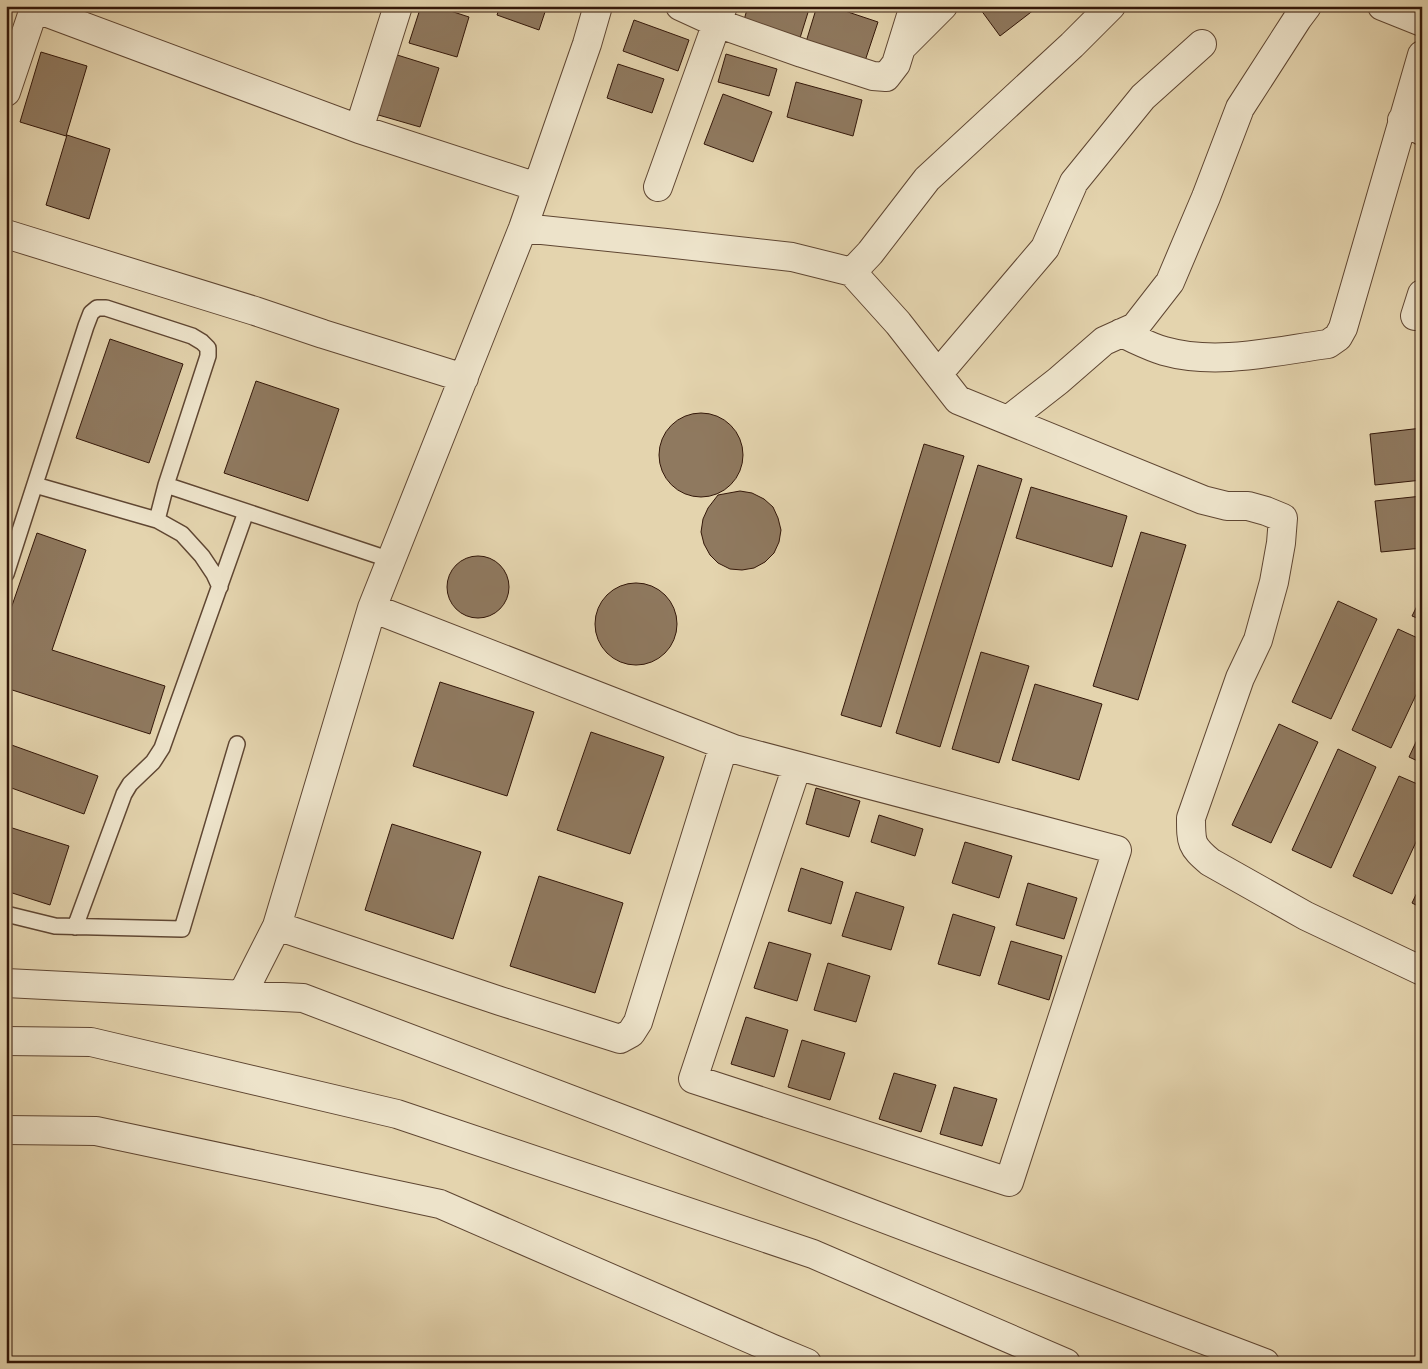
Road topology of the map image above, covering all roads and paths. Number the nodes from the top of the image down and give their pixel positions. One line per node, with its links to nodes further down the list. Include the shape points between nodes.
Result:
1 (398, 6): 17 (street)
2 (598, 6): 18 (street)
3 (680, 6): 10 (street)
4 (914, 6): 13 (street)
5 (943, 6): 13 (street)
6 (1112, 6): 22 (street, via 927,179)
7 (1307, 6): 23 (street, via 1240,108 1170,282 1135,327)
8 (1382, 6): 11 (street)
9 (35, 7): 15 (street); 17 (street)
10 (720, 15): 13 (street, via 873,76 886,77 896,64); 19 (street)
11 (1422, 22)
12 (1202, 44): 24 (street, via 1143,96 1074,182 1045,248)
13 (901, 48)
14 (1422, 55): 16 (street)
15 (6, 92)
16 (1412, 126): 23 (street, via 1338,337 1328,344 1228,358 1163,351)
17 (359, 129): 18 (street)
18 (537, 187): 20 (street)
19 (658, 187)
20 (524, 228): 22 (street, via 792,257); 25 (street)
21 (6, 234): 25 (street)
22 (852, 272): 24 (street)
23 (1122, 333): 26 (street, via 1104,341)
24 (938, 374): 26 (street, via 958,400)
25 (464, 378): 31 (street)
26 (1008, 420): 41 (street, via 1203,500 1227,506 1248,506 1283,518 1266,614 1240,678 1192,818 1191,837 1197,850 1210,862 1306,916)
27 (35, 485): 28 (lane, via 91,313 97,308 106,308 192,336 208,348); 30 (lane); 32 (lane)
28 (166, 485): 29 (lane); 30 (lane)
29 (246, 512): 31 (lane); 33 (lane)
30 (157, 520): 33 (lane, via 182,534 202,556)
31 (391, 560): 34 (street)
32 (6, 574)
33 (220, 587): 40 (lane, via 162,748 154,762 124,794)
34 (372, 608): 36 (street); 39 (street)
35 (237, 744): 40 (lane, via 182,930)
36 (724, 746): 37 (street); 39 (street, via 638,1022 631,1033 620,1039)
37 (796, 766): 37 (street, via 1117,850 1009,1182 692,1078)
38 (6, 914): 40 (lane, via 55,926)
39 (278, 926): 43 (street)
40 (76, 927)
41 (1422, 971)
42 (6, 983): 43 (street)
43 (242, 995): 48 (street, via 302,998)
44 (6, 1041): 47 (street, via 91,1042 397,1114 813,1254)
45 (6, 1130): 46 (street, via 96,1131 440,1204)
46 (807, 1363)
47 (1066, 1363)
48 (1265, 1363)

